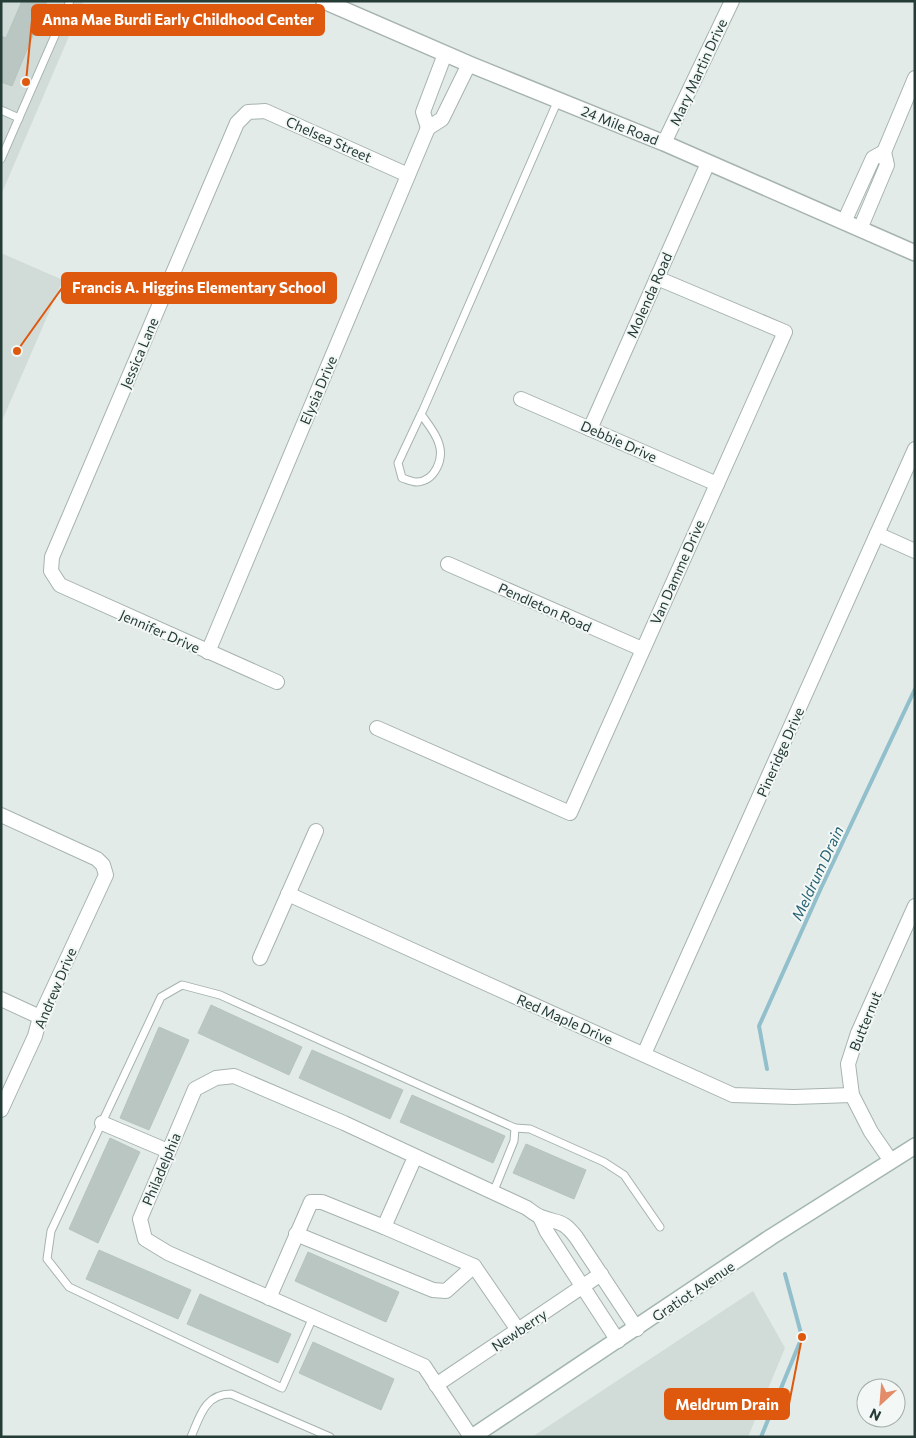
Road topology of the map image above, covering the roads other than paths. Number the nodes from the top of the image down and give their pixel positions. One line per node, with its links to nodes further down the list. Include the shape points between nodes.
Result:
1 (70, 1): 10 (lane)
2 (324, 1): 4 (street, 24 Mile Road)
3 (732, 1): 12 (street, Mary Martin Drive)
4 (445, 54): 5 (street, 24 Mile Road); 11 (street, Elysia Drive, via 423,112)
5 (469, 64): 7 (street, 24 Mile Road); 11 (street, Elysia Drive, via 442,119)
6 (915, 78): 13 (street)
7 (558, 100): 12 (street, 24 Mile Road); 22 (lane)
8 (1, 110): 10 (lane)
9 (248, 112): 16 (street, Chelsea Street, via 265,111); 29 (street, Jessica Lane, via 237,123 52,557)
10 (18, 118): 14 (lane)
11 (428, 128): 16 (street, Elysia Drive)
12 (664, 143): 15 (street, 24 Mile Road)
13 (884, 152): 17 (street, via 872,158); 18 (street, via 887,165)
14 (1, 159)
15 (708, 162): 17 (street, 24 Mile Road); 20 (street, Molenda Road)
16 (408, 174): 31 (street, Elysia Drive)
17 (844, 222): 18 (street, 24 Mile Road)
18 (860, 229): 19 (street, 24 Mile Road)
19 (915, 253)
20 (657, 278): 23 (street, Molenda Road); 25 (street, Van Damme Drive, via 785,332)
21 (521, 399): 23 (street, Debbie Drive)
22 (421, 414): 22 (lane, via 398,463 402,478 416,482 427,479 438,468 442,455 439,442)
23 (590, 428): 25 (street, Debbie Drive)
24 (915, 449): 26 (street, Pineridge Drive)
25 (717, 484): 30 (street, Van Damme Drive)
26 (877, 534): 27 (street); 41 (street, Pineridge Drive)
27 (915, 551)
28 (448, 564): 30 (street, Pendleton Road)
29 (51, 571): 31 (street, Jennifer Drive, via 60,585)
30 (642, 649): 33 (street, Van Damme Drive, via 570,813)
31 (208, 652): 32 (street, Jennifer Drive)
32 (277, 682)
33 (377, 728)
34 (1, 815): 40 (street, Andrew Drive, via 97,860 106,874)
35 (316, 831): 36 (street)
36 (288, 894): 38 (street); 41 (street, Red Maple Drive)
37 (915, 906): 42 (street, Butternut, via 858,1033 848,1064)
38 (260, 958)
39 (1, 999): 40 (street)
40 (40, 1017): 43 (street, Andrew Drive, via 35,1036)
41 (644, 1054): 42 (street, Red Maple Drive, via 733,1095)
42 (852, 1095): 49 (street, Butternut)
43 (1, 1110)
44 (102, 1123): 45 (lane, via 161,997 182,985 220,995); 47 (street); 59 (lane, via 51,1231 47,1259 69,1287 282,1388)
45 (515, 1128): 50 (lane, via 514,1141); 53 (lane, via 530,1129 618,1171)
46 (915, 1146): 49 (street, Gratiot Avenue)
47 (168, 1151): 48 (street, Philadelphia, via 195,1089 216,1078 234,1076); 58 (street, Philadelphia, via 140,1219 145,1239 168,1253)
48 (415, 1157): 50 (street, Philadelphia); 52 (street)
49 (891, 1161): 60 (street, Gratiot Avenue)
50 (493, 1193): 51 (street, Philadelphia)
51 (540, 1217): 56 (street, Philadelphia, via 557,1220 569,1228); 57 (street, via 546,1232)
52 (384, 1227): 54 (street, via 322,1202 312,1202); 55 (street)
53 (660, 1227)
54 (296, 1234): 55 (street, via 433,1290 446,1291); 58 (street)
55 (474, 1266): 61 (street)
56 (601, 1274): 57 (street, Newberry); 60 (street, Philadelphia)
57 (583, 1286): 61 (street, Newberry); 62 (street)
58 (269, 1298): 59 (street, Philadelphia)
59 (313, 1317): 63 (street, Philadelphia, via 424,1366)
60 (637, 1329): 62 (street, Gratiot Avenue)
61 (518, 1330): 63 (street, Newberry)
62 (618, 1341): 66 (street, Gratiot Avenue)
63 (436, 1385): 66 (street, Philadelphia)
64 (192, 1437): 65 (lane, via 206,1404 214,1397 231,1394)
65 (330, 1437)
66 (472, 1437)

